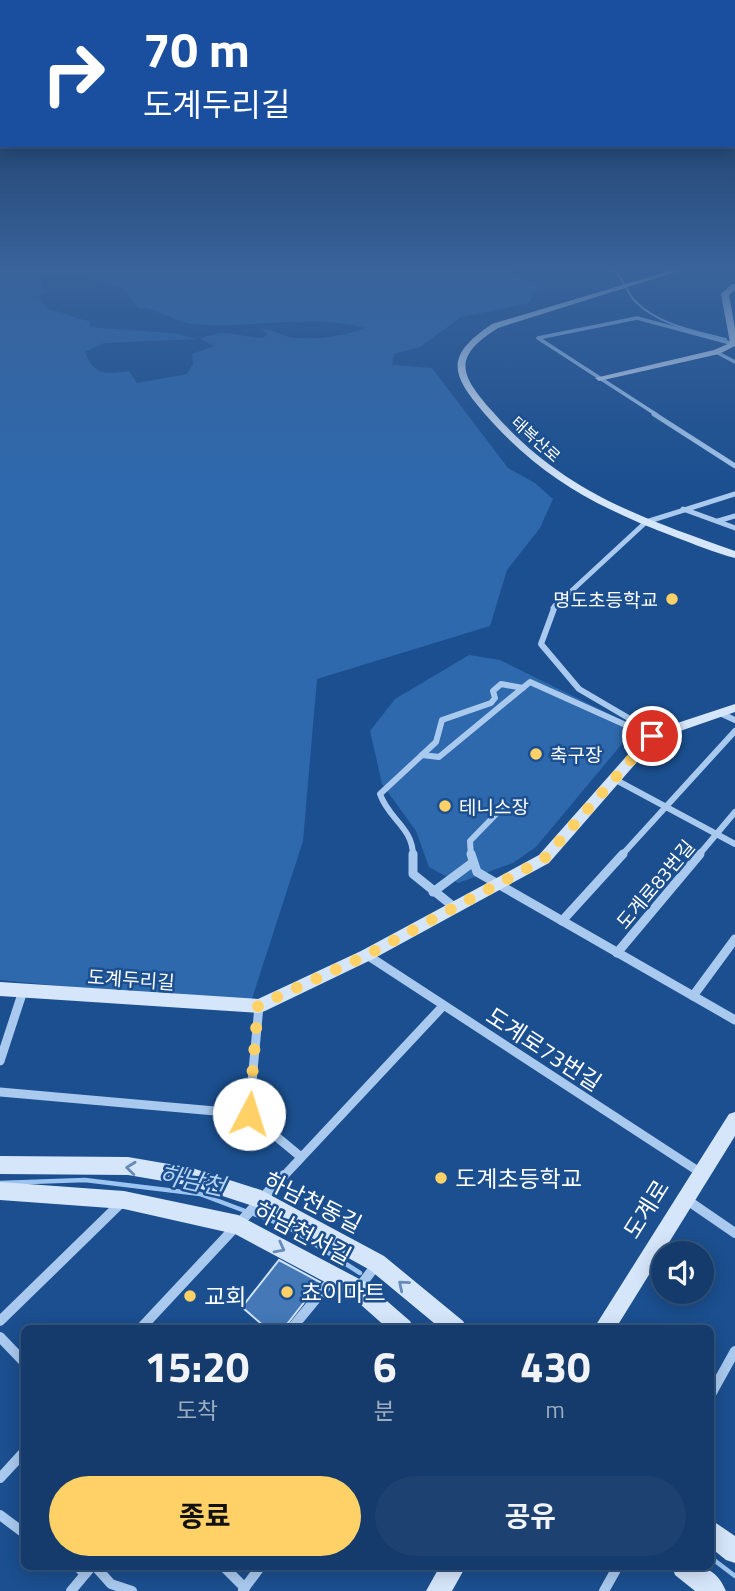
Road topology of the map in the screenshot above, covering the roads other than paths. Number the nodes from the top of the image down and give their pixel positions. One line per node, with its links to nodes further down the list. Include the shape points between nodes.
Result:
1 (475, 340): 12 (street, 태복산로, via 464,350 460,364 463,380 506,435 544,469 600,504)
2 (541, 340): 6 (street)
3 (734, 341): 4 (street)
4 (716, 352): 5 (street); 6 (street)
5 (735, 362)
6 (599, 378): 7 (street)
7 (735, 466)
8 (735, 494): 9 (street)
9 (682, 509): 11 (street); 12 (street)
10 (735, 516): 11 (street)
11 (717, 521): 13 (street)
12 (646, 522): 14 (street, 태복산로); 18 (street, via 553,608 541,644 579,689)
13 (735, 528)
14 (735, 555)
15 (523, 688): 18 (street, via 530,682 550,689); 19 (street, via 439,757); 19 (street, via 501,684 493,691 491,704 442,720 436,742)
16 (731, 714): 18 (street)
17 (735, 731): 22 (street)
18 (652, 736): 20 (street, 도계두리길)
19 (422, 755): 28 (street, via 380,794 413,840 413,874)
20 (616, 780): 22 (street); 27 (street, 도계두리길, via 544,859)
21 (504, 806): 26 (street, via 470,841)
22 (665, 809): 24 (street); 30 (street)
23 (735, 812): 24 (street, 도계로83번길)
24 (716, 835): 25 (street); 32 (street, 도계로83번길)
25 (735, 844)
26 (472, 863): 27 (street, 도계로83번길, via 477,872); 28 (street)
27 (500, 883): 29 (street, 도계두리길); 30 (street, 도계로83번길)
28 (433, 892): 29 (street)
29 (454, 907): 33 (street, 도계두리길)
30 (562, 921): 32 (street, 도계로83번길)
31 (735, 939): 36 (street)
32 (617, 953): 36 (street, 도계로83번길)
33 (367, 955): 37 (street, 도계두리길); 38 (street, 도계로73번길)
34 (0, 989): 35 (street, 도계두리길)
35 (23, 991): 37 (street, 도계두리길); 40 (street)
36 (693, 996): 39 (street, 도계로83번길)
37 (258, 1006): 42 (street)
38 (443, 1006): 44 (street); 46 (street, 도계로73번길)
39 (735, 1020)
40 (0, 1061)
41 (0, 1092): 42 (street)
42 (249, 1114): 44 (street)
43 (735, 1120): 46 (street, 도계로)
44 (301, 1157): 50 (street)
45 (0, 1165): 50 (street, 하남천동길, one-way to 45, via 192,1177 128,1166)
46 (701, 1173): 48 (street, 도계로)
47 (0, 1191): 49 (street, 하남천서길)
48 (685, 1199): 52 (street); 61 (street, 도계로)
49 (124, 1200): 51 (street, 하남천서길); 56 (street)
50 (258, 1202): 51 (street); 53 (street, 하남천동길)
51 (240, 1223): 54 (street, 하남천서길, one-way to 54); 57 (street)
52 (735, 1233)
53 (377, 1263): 55 (street); 60 (street, 하남천동길, one-way to 53)
54 (335, 1277): 55 (street, 하남천서길); 58 (street)
55 (358, 1289): 59 (street, 하남천서길)
56 (0, 1321)
57 (144, 1325)
58 (295, 1325)
59 (400, 1325)
60 (452, 1325)
61 (606, 1325)
62 (0, 1337): 64 (street)
63 (735, 1351): 65 (street)
64 (21, 1359)
65 (714, 1389)
66 (21, 1455): 67 (street)
67 (3, 1470)
68 (0, 1515): 69 (street)
69 (21, 1531)
70 (714, 1534): 71 (street)
71 (735, 1551)
72 (86, 1570): 79 (street)
73 (90, 1570): 80 (street)
74 (226, 1570): 78 (street)
75 (258, 1570): 78 (street)
76 (616, 1570): 81 (street)
77 (689, 1570): 82 (street)
78 (244, 1590)
79 (71, 1591)
80 (132, 1591)
81 (604, 1591)
82 (714, 1591)

